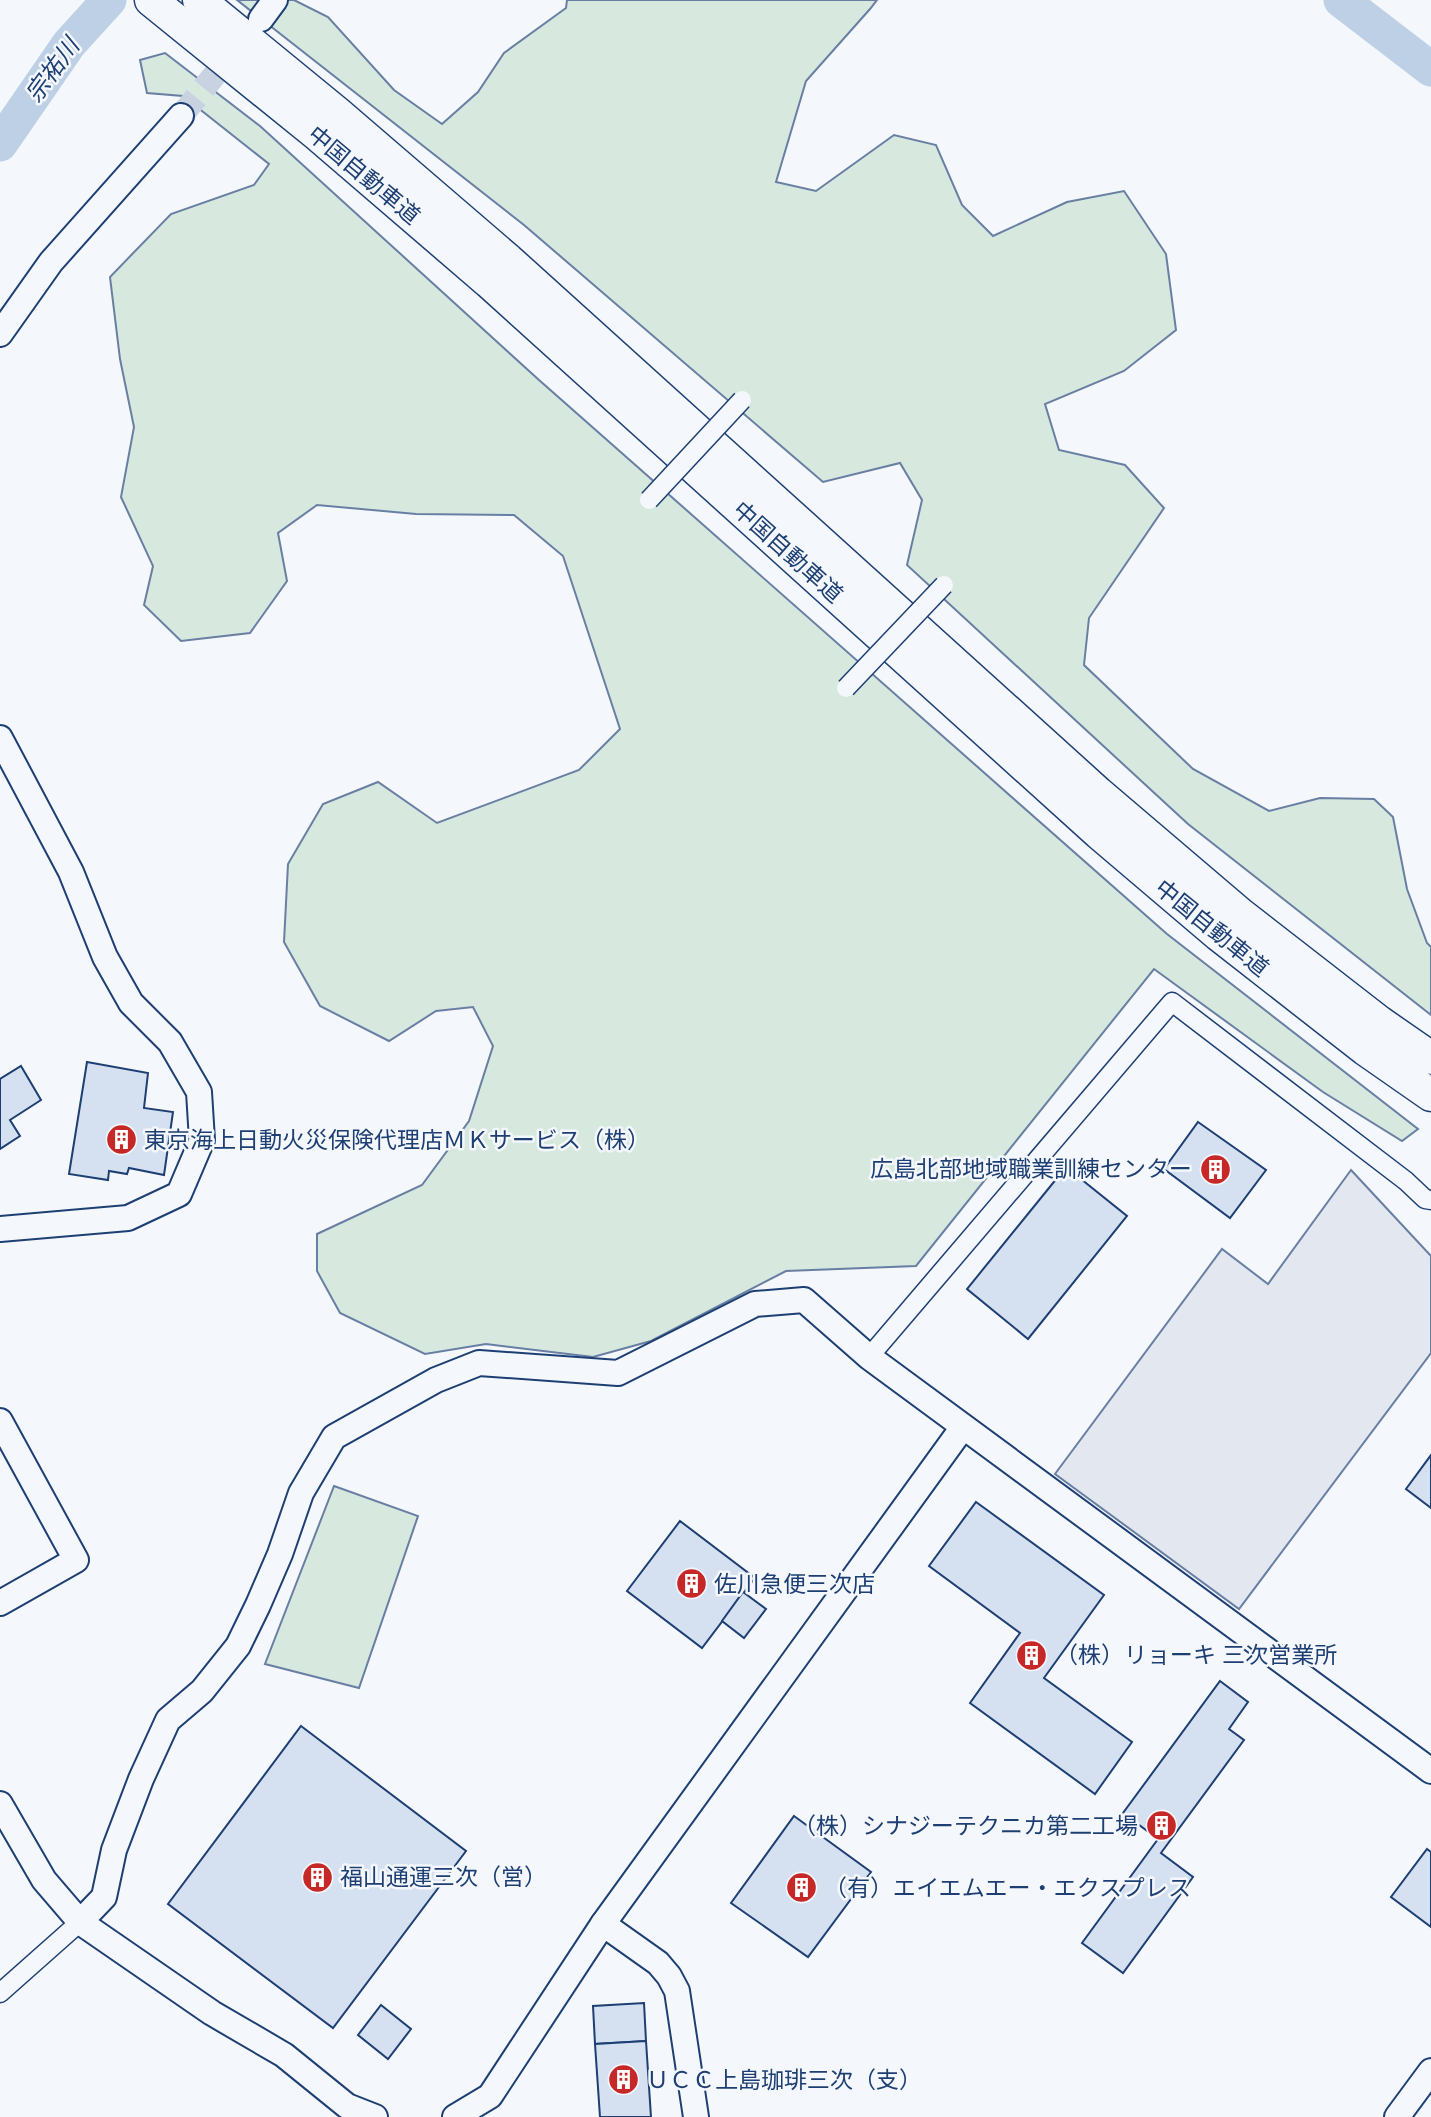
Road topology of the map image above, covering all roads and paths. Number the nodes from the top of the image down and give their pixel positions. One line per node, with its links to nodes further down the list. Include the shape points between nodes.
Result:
1 (199, 0): 10 (highway, 中国自動車道, via 508,260 1108,802 1240,914)
2 (152, 1): 11 (highway, 中国自動車道, via 489,282 1099,833 1219,935)
3 (181, 116): 4 (street, via 51,262)
4 (0, 334)
5 (742, 400): 6 (street, bridge)
6 (649, 500)
7 (944, 585): 8 (street, bridge)
8 (846, 688)
9 (0, 738): 13 (street, via 71,872 105,957 131,1003 170,1041 199,1092 202,1140 179,1194 128,1218)
10 (1431, 1058)
11 (1431, 1095)
12 (1431, 1200): 14 (street, via 1172,1002)
13 (0, 1229)
14 (869, 1357): 16 (street); 20 (street, via 804,1300 755,1304 618,1373 479,1363 436,1380 334,1437 301,1493 280,1554 238,1646 202,1692 168,1720 114,1850 104,1897)
15 (0, 1420): 17 (street, via 76,1560)
16 (963, 1427): 18 (street); 21 (street)
17 (0, 1603)
18 (1431, 1771)
19 (0, 1804): 20 (street, via 44,1880)
20 (80, 1922): 22 (street); 24 (street, via 212,2013 284,2055 347,2106)
21 (603, 1924): 25 (street, via 490,2096); 26 (street, via 658,1963 677,1992)
22 (0, 1993)
23 (1431, 2071): 27 (street)
24 (374, 2117)
25 (455, 2117)
26 (696, 2117)
27 (1397, 2117)

